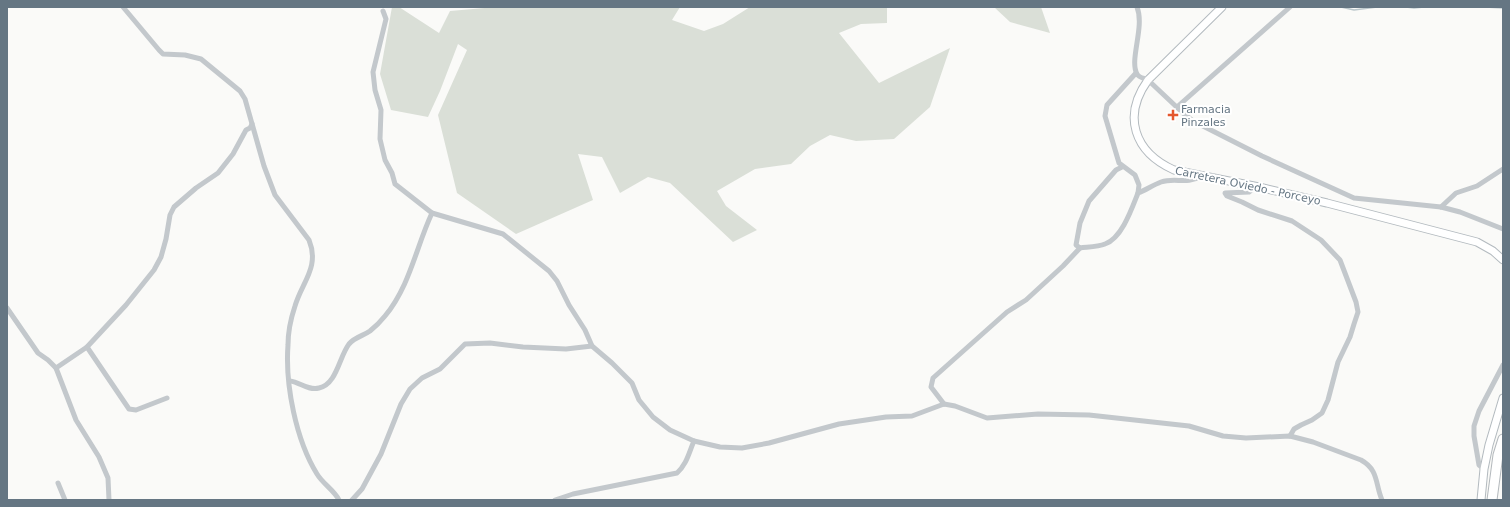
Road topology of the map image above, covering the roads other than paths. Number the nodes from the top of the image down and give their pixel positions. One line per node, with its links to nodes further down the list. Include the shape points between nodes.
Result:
1 (123, 7): 9 (street, via 163,54 185,54 201,59 240,91)
2 (1137, 7): 6 (street, via 1140,24 1134,60)
3 (1222, 7): 7 (main road, Carretera Oviedo - Porceyo)
4 (1290, 7): 8 (street)
5 (383, 11): 16 (street, via 386,19 374,72 375,90 381,110 380,139 385,160 395,184)
6 (1136, 73): 7 (street); 10 (street, via 1107,105 1105,116 1118,163)
7 (1148, 80): 8 (street); 12 (main road, Carretera Oviedo - Porceyo, via 1141,90 1134,113 1140,143 1163,165)
8 (1177, 106): 15 (street, via 1193,121 1354,198)
9 (252, 124): 21 (street, via 218,173 174,207 166,239 154,270 126,305); 25 (street, via 276,196 312,247 311,271 291,318 287,358)
10 (1122, 167): 14 (street, via 1135,176 1139,185); 18 (street, via 1116,170 1089,201 1080,223 1076,246)
11 (1503, 169): 15 (street, via 1477,186 1456,193)
12 (1201, 176): 13 (main road, Carretera Oviedo - Porceyo); 14 (street, via 1194,181 1160,182)
13 (1256, 186): 19 (main road, Carretera Oviedo - Porceyo, via 1477,242); 29 (street, via 1249,192 1225,193 1258,210 1292,221 1321,240 1340,260 1358,312 1338,362 1322,413 1300,425)
14 (1138, 193): 18 (street, via 1116,237 1106,244)
15 (1441, 207): 17 (street)
16 (432, 213): 22 (street, via 502,234 549,271); 25 (street, via 413,265 396,299 370,331 349,344 331,379 318,389)
17 (1503, 229)
18 (1080, 248): 28 (street, via 1026,300 1007,312 933,378 931,387)
19 (1503, 260)
20 (7, 308): 24 (street, via 38,353)
21 (87, 346): 24 (street); 26 (street, via 129,409 136,410)
22 (592, 346): 31 (street, via 632,383 639,400 653,417 670,430); 37 (street, via 566,349 490,343 465,344 440,369 422,378 410,389 401,404 381,454 362,489)
23 (1503, 365): 32 (street, via 1474,426 1479,465)
24 (56, 368): 35 (street, via 76,420 99,457 108,478)
25 (290, 381): 36 (street, via 293,412 302,444 318,475)
26 (167, 398)
27 (1503, 398): 32 (main road)
28 (944, 404): 29 (street, via 987,418 1089,414 1188,426 1223,436); 31 (street, via 912,416 839,424 742,448 720,447)
29 (1290, 436): 39 (street, via 1368,463 1374,470)
30 (1503, 439): 41 (highway, via 1498,455)
31 (694, 441): 38 (street, via 684,467 678,473 573,494)
32 (1484, 469): 40 (main road)
33 (58, 483): 34 (street)
34 (65, 500)
35 (109, 500)
36 (339, 500)
37 (352, 500)
38 (555, 500)
39 (1382, 500)
40 (1481, 500)
41 (1492, 500)

